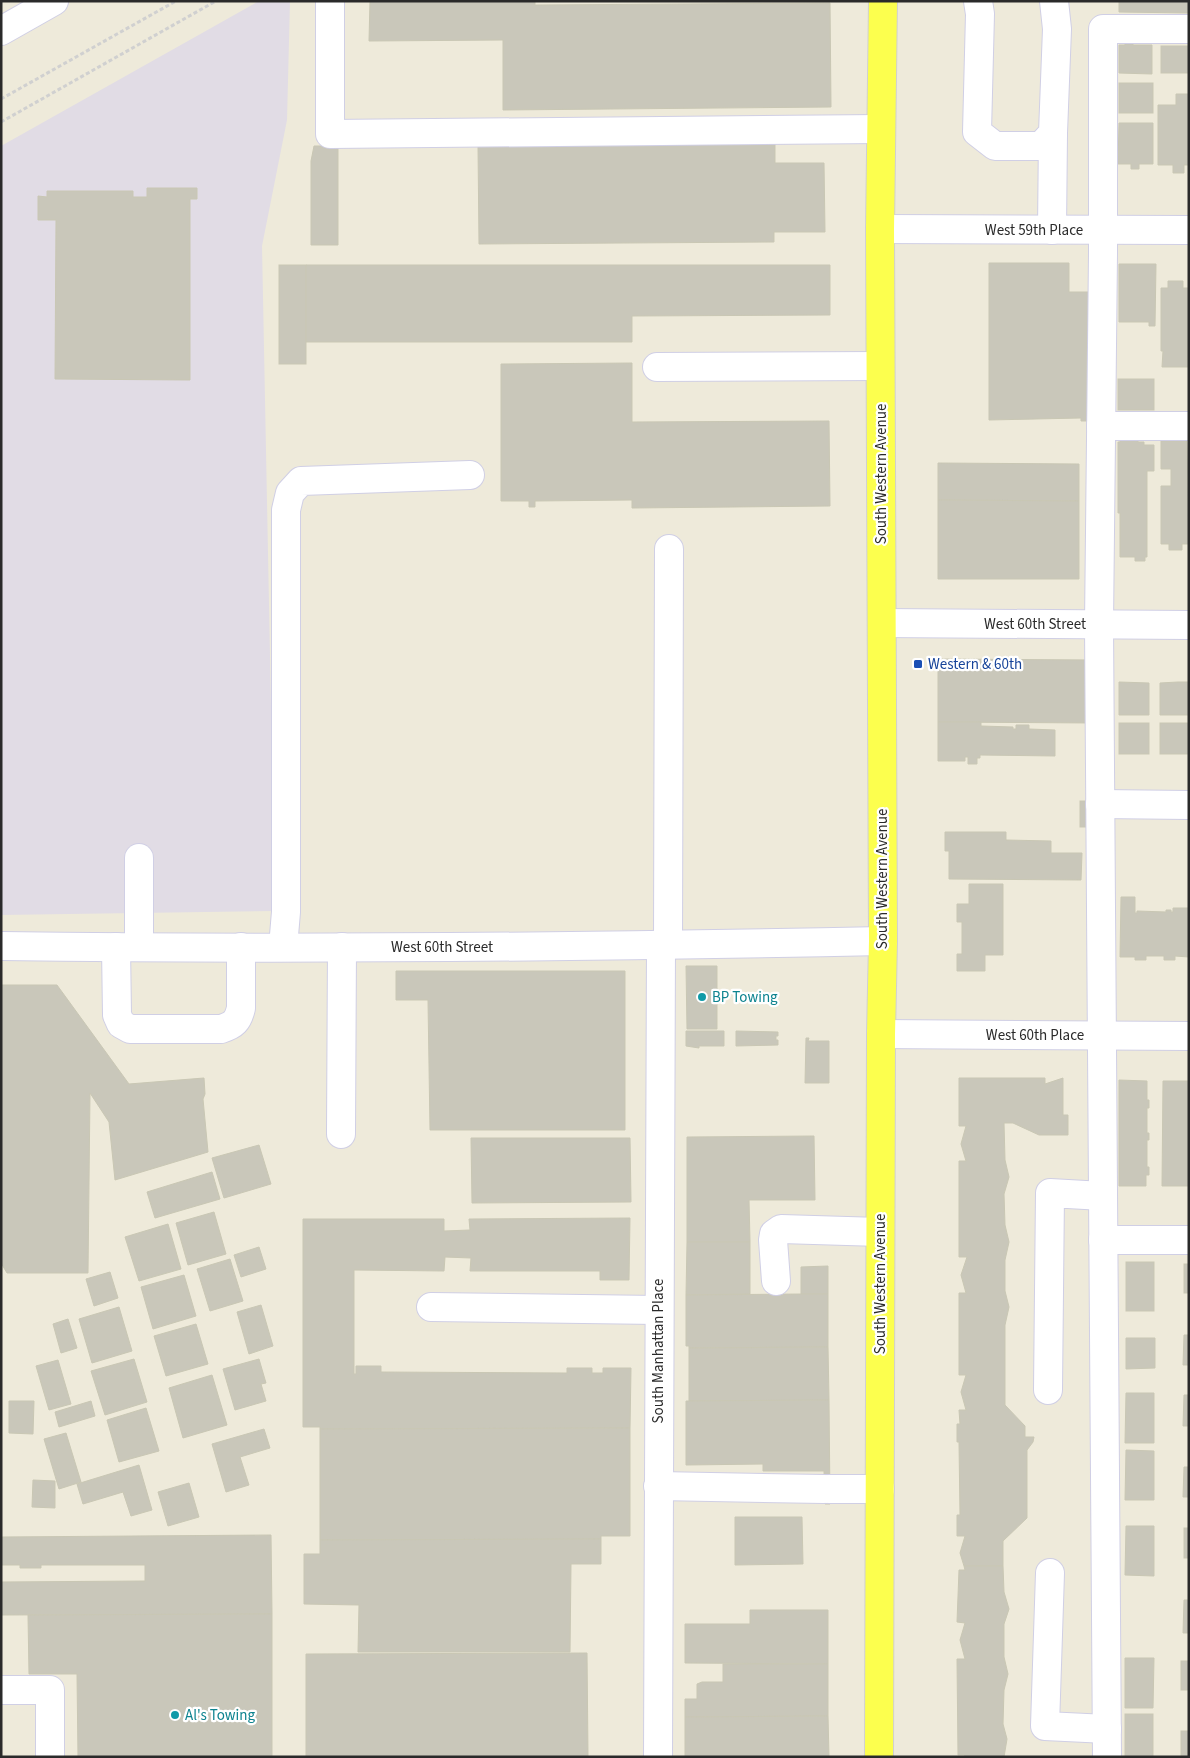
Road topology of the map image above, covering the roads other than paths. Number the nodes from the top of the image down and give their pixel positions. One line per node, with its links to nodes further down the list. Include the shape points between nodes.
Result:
1 (54, 1): 7 (street)
2 (330, 1): 8 (street, via 330,134)
3 (883, 1): 8 (main road, South Western Avenue)
4 (978, 1): 9 (street, via 977,132 994,146 1041,146)
5 (1054, 1): 9 (street, via 1057,29)
6 (1189, 29): 12 (street, via 1103,29)
7 (1, 31)
8 (881, 129): 10 (main road, South Western Avenue)
9 (1053, 133): 11 (street)
10 (880, 229): 11 (street, West 59th Place); 14 (main road, South Western Avenue)
11 (1052, 230): 12 (street, West 59th Place)
12 (1103, 230): 13 (street, West 59th Place); 16 (street)
13 (1189, 230)
14 (880, 366): 15 (street); 20 (main road, South Western Avenue)
15 (657, 367)
16 (1101, 426): 17 (street); 21 (street)
17 (1189, 426)
18 (470, 475): 30 (street, via 301,481 290,493 286,510 286,912)
19 (670, 549): 28 (street, South Manhattan Place)
20 (882, 623): 21 (street, West 60th Street); 26 (main road, South Western Avenue)
21 (1099, 625): 22 (street, West 60th Street); 23 (street)
22 (1189, 625)
23 (1100, 804): 24 (street); 34 (street)
24 (1189, 805)
25 (131, 859): 32 (street)
26 (883, 941): 28 (street, West 60th Street); 33 (main road, South Western Avenue)
27 (1, 946): 32 (street, West 60th Street)
28 (664, 946): 31 (street, West 60th Street); 43 (street, South Manhattan Place)
29 (241, 947): 30 (street, West 60th Street); 32 (street, West 60th Street); 32 (street, via 239,1018 233,1025 221,1029 130,1029 121,1024 117,1015)
30 (283, 947): 31 (street, West 60th Street)
31 (342, 947): 36 (street)
32 (126, 948)
33 (881, 1034): 34 (street, West 60th Place); 38 (main road, South Western Avenue)
34 (1101, 1035): 35 (street, West 60th Place); 37 (street)
35 (1189, 1036)
36 (341, 1134)
37 (1103, 1196): 39 (street); 44 (street, via 1050,1193)
38 (880, 1232): 41 (street, via 781,1229 774,1234 773,1240); 46 (main road, South Western Avenue)
39 (1103, 1240): 40 (street); 49 (street)
40 (1189, 1240)
41 (776, 1280)
42 (431, 1307): 43 (street)
43 (658, 1310): 45 (street, South Manhattan Place)
44 (1048, 1390)
45 (658, 1486): 46 (street); 51 (street, South Manhattan Place)
46 (880, 1489): 52 (main road, South Western Avenue)
47 (1050, 1573): 49 (street, via 1045,1726)
48 (1, 1690): 50 (street, via 50,1690)
49 (1107, 1729): 53 (street)
50 (50, 1757)
51 (658, 1757)
52 (879, 1757)
53 (1107, 1757)

